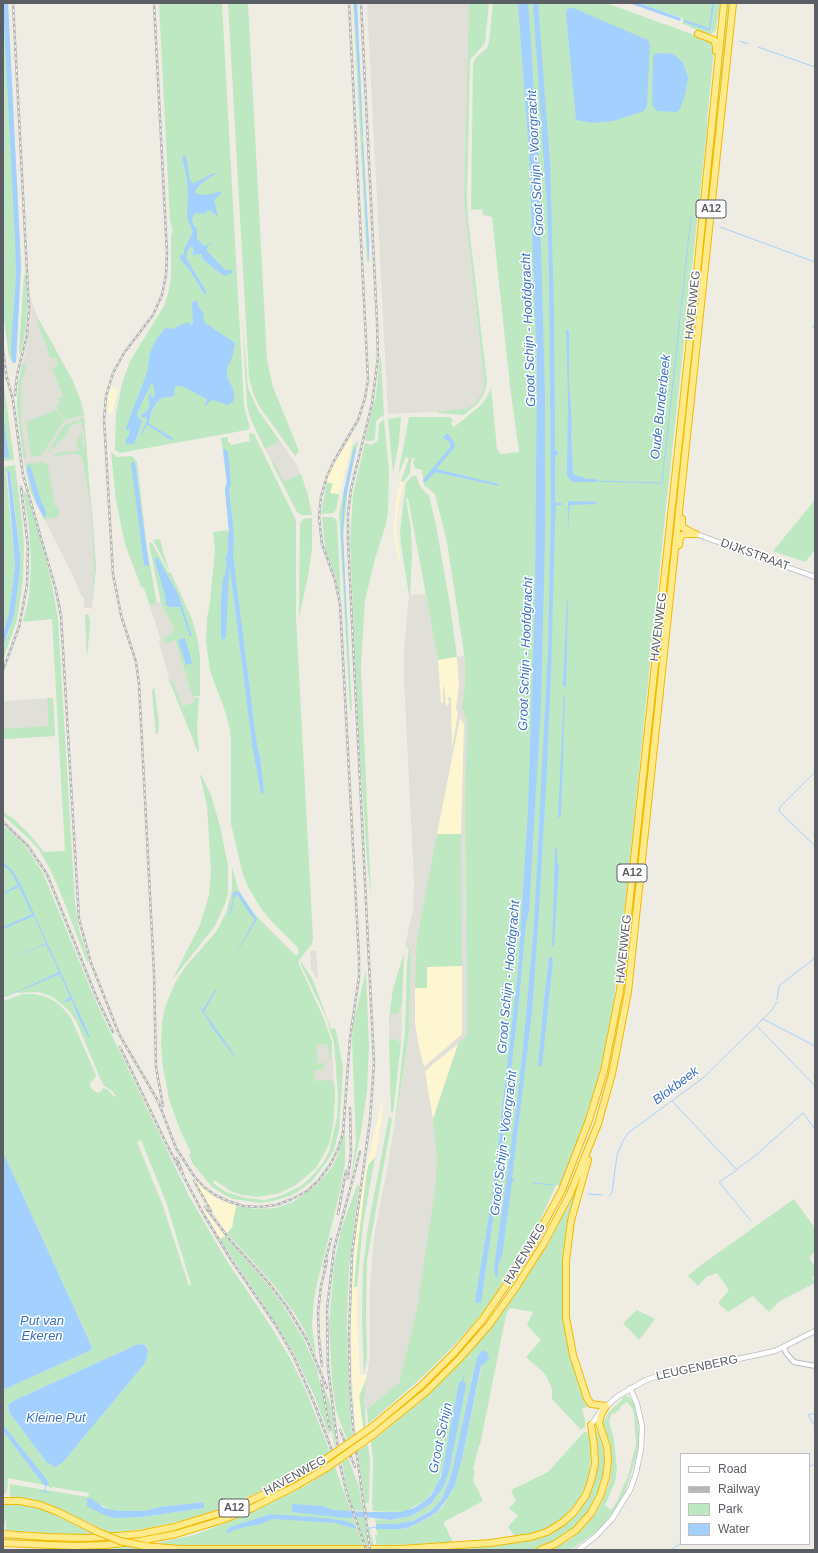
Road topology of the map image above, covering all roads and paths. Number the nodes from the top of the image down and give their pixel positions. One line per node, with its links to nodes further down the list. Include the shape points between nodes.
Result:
1 (721, 3): 4 (highway, via 717,33 711,36 698,34 714,40 716,46)
2 (724, 3): 4 (highway, HAVENWEG / A12)
3 (733, 3): 5 (highway, HAVENWEG / A12)
4 (709, 146): 18 (highway, HAVENWEG / A12, bridge, via 620,990 604,1072 590,1120 562,1190 509,1281 483,1319 454,1353 421,1386 372,1427 326,1459 240,1505 174,1527 88,1538)
5 (687, 447): 6 (highway, via 681,523 684,529); 8 (highway, HAVENWEG / A12)
6 (696, 534): 7 (street, DIJKSTRAAT); 8 (highway, via 685,534 680,538)
7 (815, 577)
8 (666, 632): 9 (highway, HAVENWEG / A12, via 628,992)
9 (607, 1097): 14 (highway, via 571,1221 565,1280 568,1329 582,1384 591,1404); 20 (highway, HAVENWEG / A12, bridge, via 570,1194 544,1243 516,1287 489,1325 448,1370 426,1392 373,1435 328,1467 289,1490 250,1509 194,1529 140,1541 105,1545)
10 (815, 1331): 11 (main road, LEUGENBERG)
11 (784, 1347): 12 (street, via 794,1362); 13 (main road, LEUGENBERG, via 776,1351 655,1376)
12 (815, 1366)
13 (630, 1388): 14 (main road, LEUGENBERG); 23 (main road, via 642,1426 636,1473 612,1519)
14 (606, 1406): 15 (main road, LEUGENBERG); 16 (highway, via 600,1423 607,1447)
15 (591, 1425): 16 (highway, via 599,1430); 17 (highway, bridge, via 595,1464 586,1495 563,1522 547,1532 532,1537 393,1549 180,1550 120,1541 48,1508 27,1502)
16 (608, 1462): 22 (highway, via 604,1487 596,1506 587,1518 564,1539)
17 (6, 1501)
18 (3, 1534)
19 (3, 1543): 20 (highway, A12)
20 (25, 1545): 21 (highway)
21 (80, 1550)
22 (540, 1550)
23 (578, 1550)

